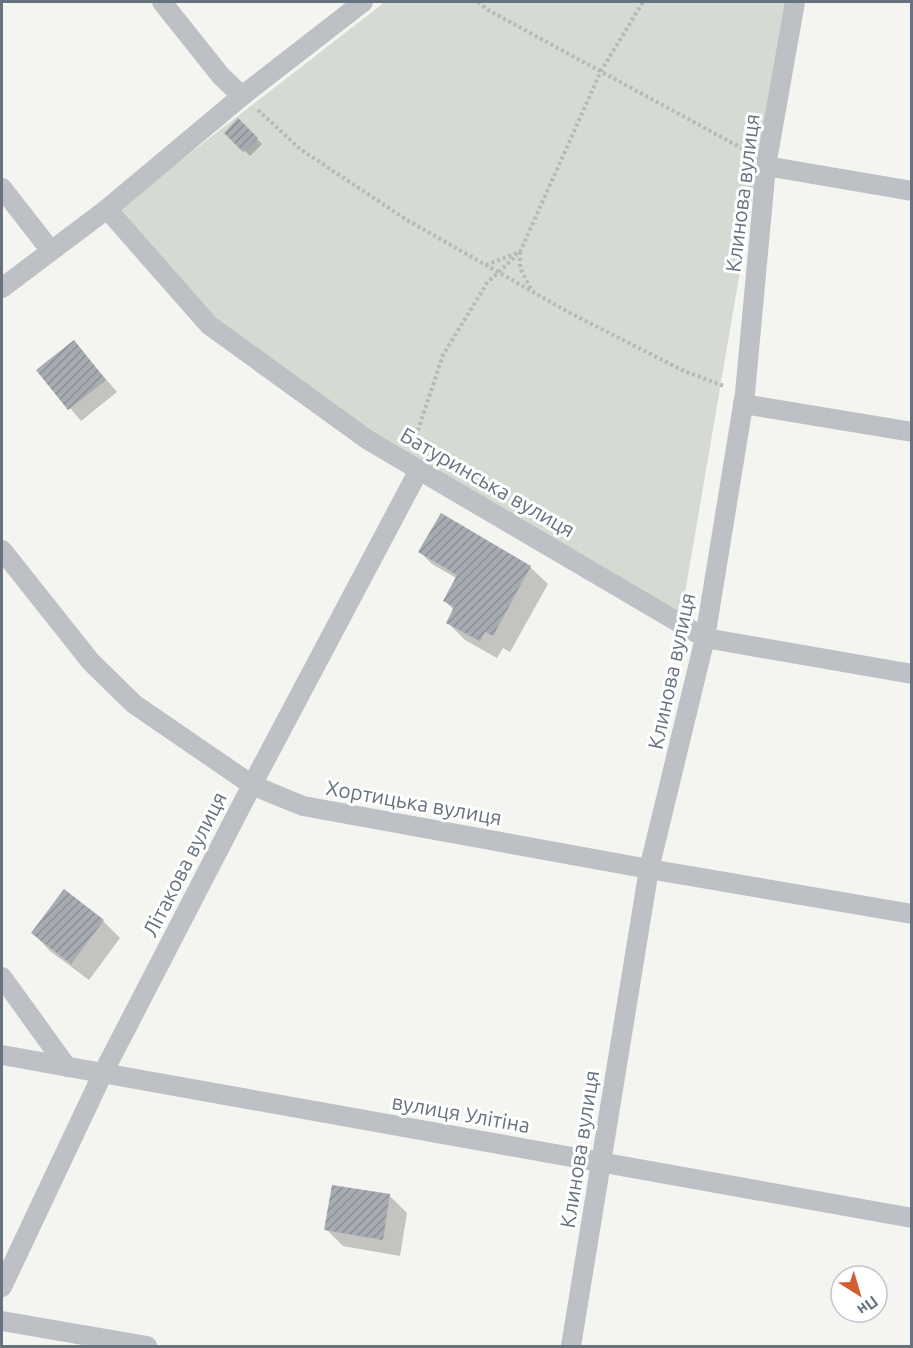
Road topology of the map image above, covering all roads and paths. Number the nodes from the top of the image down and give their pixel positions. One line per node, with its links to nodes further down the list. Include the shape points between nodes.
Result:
1 (162, 2): 7 (street, via 221,76)
2 (363, 2): 7 (street)
3 (478, 2): 6 (path)
4 (643, 2): 6 (path)
5 (795, 2): 8 (street, Клинова вулиця)
6 (601, 71): 8 (path, via 754,154); 13 (path)
7 (242, 96): 11 (street); 14 (path, via 300,149 407,220)
8 (766, 166): 10 (street); 18 (street, Клинова вулиця)
9 (2, 188): 12 (street)
10 (912, 191)
11 (107, 209): 12 (street); 20 (street, Батуринська вулиця, via 209,325 368,440)
12 (51, 251): 16 (street)
13 (520, 252): 14 (path); 15 (path); 17 (path, via 520,268)
14 (486, 266): 15 (path)
15 (498, 272): 17 (path); 20 (path, via 487,283 443,355)
16 (2, 288)
17 (533, 292): 18 (path)
18 (744, 398): 19 (street); 22 (street, Клинова вулиця)
19 (912, 432)
20 (413, 466): 22 (street, Батуринська вулиця); 24 (street, Літакова вулиця)
21 (2, 550): 24 (street, Хортицька вулиця, via 91,662 134,704)
22 (705, 638): 23 (street, Батуринська вулиця); 25 (street, Клинова вулиця)
23 (912, 674)
24 (252, 785): 25 (street, Хортицька вулиця, via 303,806); 30 (street, Літакова вулиця)
25 (649, 869): 26 (street, Хортицька вулиця); 31 (street, Клинова вулиця)
26 (912, 914)
27 (2, 977): 29 (street)
28 (2, 1055): 29 (street, вулиця Улітіна)
29 (67, 1066): 30 (street, вулиця Улітіна)
30 (103, 1073): 31 (street, вулиця Улітіна); 33 (street, Літакова вулиця)
31 (601, 1162): 32 (street, вулиця Улітіна); 36 (street, Клинова вулиця)
32 (912, 1218)
33 (2, 1287)
34 (2, 1321): 35 (street)
35 (147, 1347)
36 (571, 1347)

